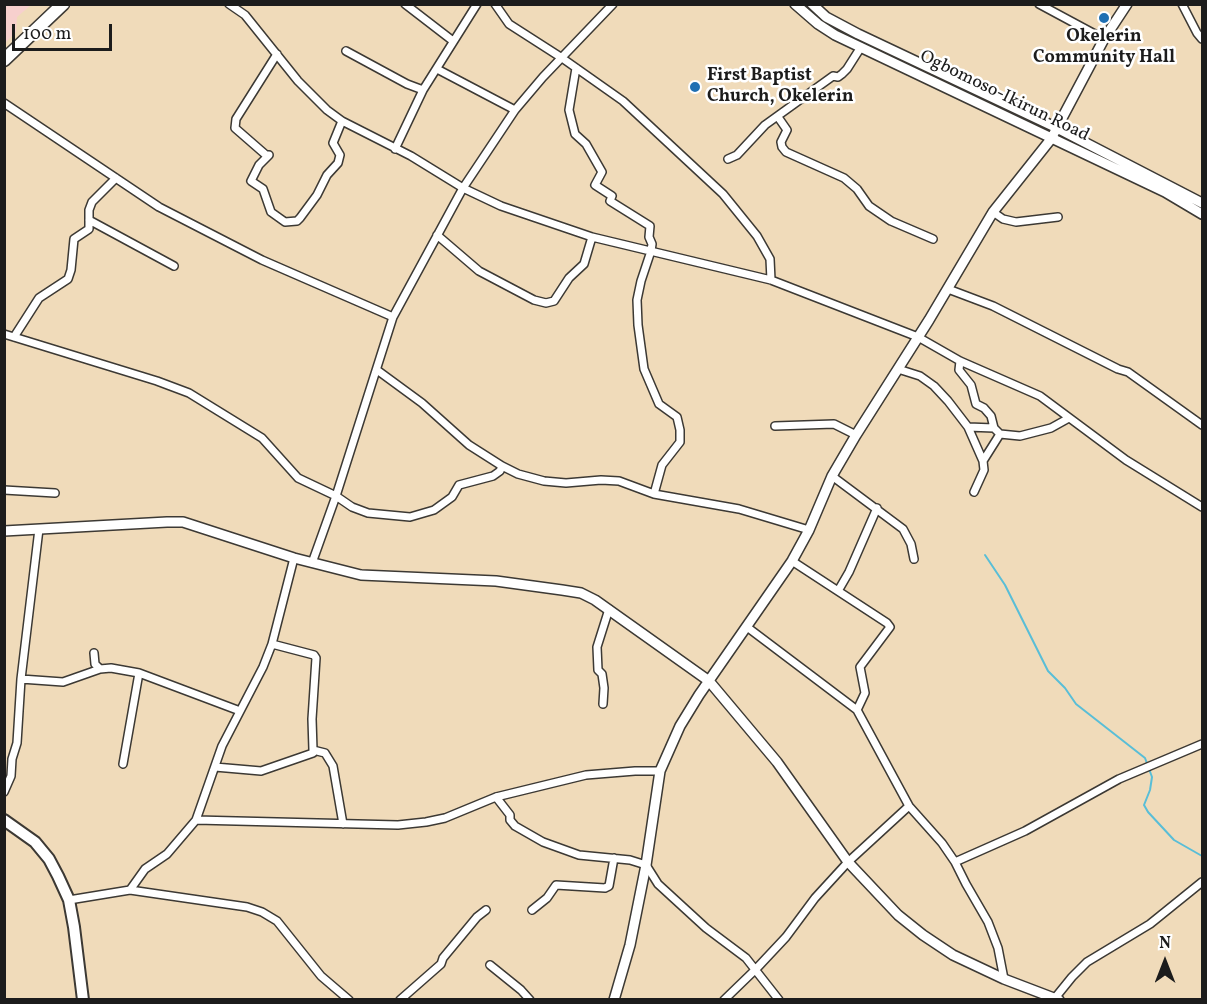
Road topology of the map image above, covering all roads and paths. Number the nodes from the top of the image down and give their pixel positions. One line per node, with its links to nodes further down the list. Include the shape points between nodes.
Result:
1 (63, 4): 19 (highway)
2 (229, 4): 17 (street, via 245,15)
3 (405, 4): 14 (street)
4 (477, 4): 14 (street)
5 (495, 4): 18 (street, via 509,24)
6 (613, 4): 18 (street)
7 (795, 4): 15 (street, Ogbomoso-Ikirun Road, via 835,35)
8 (812, 4): 27 (street, Ogbomoso-Ikirun Road, via 858,34)
9 (1038, 4): 12 (street)
10 (1127, 4): 12 (street)
11 (1182, 4): 13 (street)
12 (1104, 39): 27 (street)
13 (1203, 39)
14 (453, 41): 21 (street)
15 (861, 47): 25 (street, via 848,69); 28 (street, Ogbomoso-Ikirun Road)
16 (346, 51): 22 (street)
17 (277, 54): 26 (street, via 298,81); 26 (street, via 236,118 235,128 269,155 251,181 263,189 271,212 285,222 300,218 338,163 340,155 333,143)
18 (562, 58): 20 (street); 24 (street)
19 (4, 60)
20 (576, 68): 41 (street, via 569,110 575,134 586,144 602,172 595,186 612,196 610,201 650,226); 43 (street, via 623,101 723,194 770,259)
21 (437, 69): 22 (street); 24 (street)
22 (423, 90): 29 (street)
23 (4, 104): 31 (street)
24 (515, 110): 32 (street)
25 (778, 117): 30 (street); 40 (street, via 787,130 781,142 786,152 838,174 857,189 869,206)
26 (342, 121): 29 (street)
27 (1057, 128): 28 (street); 33 (street, Ogbomoso-Ikirun Road)
28 (1051, 139): 34 (street); 35 (street, Ogbomoso-Ikirun Road)
29 (395, 148): 32 (street)
30 (728, 159)
31 (116, 178): 37 (street, via 92,202); 45 (street, via 208,233)
32 (463, 188): 38 (street); 39 (street, via 501,206)
33 (1203, 202)
34 (993, 212): 36 (street, via 1016,222); 44 (street)
35 (1203, 214)
36 (1058, 217)
37 (89, 220): 42 (street); 47 (street, via 89,229 74,239 68,279 39,298)
38 (437, 235): 39 (street, via 479,271 546,303 554,301 584,264); 45 (street)
39 (592, 237): 41 (street)
40 (933, 239)
41 (651, 251): 43 (street); 64 (street, via 637,300 644,369 659,404 677,417 680,430 678,446 662,465)
42 (174, 266)
43 (771, 280): 48 (street)
44 (948, 289): 48 (street); 53 (street, via 993,306 1128,372)
45 (393, 317): 51 (street)
46 (4, 334): 47 (street)
47 (14, 337): 65 (street, via 189,393 262,438 298,478)
48 (918, 337): 49 (street); 50 (street)
49 (960, 361): 52 (street, via 1040,396); 56 (street, via 959,370 971,385 976,404 991,416)
50 (898, 369): 55 (street, via 920,376 934,386); 57 (street)
51 (377, 370): 59 (street, via 414,396 469,445); 65 (street)
52 (1069, 418): 56 (street, via 1051,428 1020,436); 66 (street, via 1126,460)
53 (1203, 425)
54 (775, 426): 57 (street, via 834,424)
55 (968, 427): 56 (street); 58 (street)
56 (997, 431): 58 (street)
57 (856, 435): 60 (street)
58 (983, 461): 62 (street, via 984,470)
59 (502, 466): 64 (street, via 544,481 619,481); 65 (street, via 493,476 459,485 452,497 434,510 410,517 368,513)
60 (832, 476): 67 (street); 69 (street)
61 (4, 490): 63 (street)
62 (974, 492)
63 (55, 493)
64 (654, 494): 69 (street, via 739,509)
65 (336, 496): 74 (street)
66 (1203, 507)
67 (877, 508): 72 (street, via 903,529); 75 (street)
68 (39, 529): 70 (street); 71 (street, via 183,522); 82 (street)
69 (809, 530): 73 (street)
70 (4, 531)
71 (294, 558): 74 (street); 78 (street)
72 (914, 559)
73 (792, 561): 75 (street); 77 (street)
74 (312, 562): 76 (street, via 379,578 466,578 562,590 580,593)
75 (838, 591): 85 (street, via 890,627 860,667 865,697)
76 (609, 609): 83 (street); 84 (street, via 597,647)
77 (747, 627): 83 (street); 85 (street)
78 (272, 644): 86 (street); 88 (street, via 315,655)
79 (94, 653): 80 (street)
80 (100, 669): 81 (street); 82 (street, via 63,682)
81 (139, 673): 86 (street); 89 (street)
82 (21, 679): 92 (street, via 17,742)
83 (709, 681): 91 (street, via 680,726); 99 (street, via 777,762)
84 (603, 704)
85 (856, 710): 94 (street)
86 (240, 711): 90 (street)
87 (1203, 744): 100 (street, via 1142,768 1025,831)
88 (313, 750): 90 (street, via 261,771); 97 (street, via 325,753 333,766)
89 (123, 764)
90 (215, 767): 96 (street)
91 (660, 771): 93 (street, via 586,775); 101 (street)
92 (4, 792)
93 (496, 796): 97 (street, via 426,822); 98 (street, via 515,826 543,842 579,855)
94 (909, 806): 99 (street); 100 (street)
95 (4, 820): 104 (main road, via 42,850)
96 (196, 820): 97 (street); 103 (street, via 166,854 145,869)
97 (343, 824)
98 (614, 858): 101 (street); 106 (street, via 609,886 556,885)
99 (848, 862): 108 (street); 109 (street, via 878,896 923,935 953,955)
100 (955, 862): 109 (street, via 988,922)
101 (646, 865): 108 (street, via 658,884); 116 (street, via 630,945)
102 (1203, 882): 119 (street, via 1150,924 1088,962)
103 (130, 890): 104 (street); 110 (street, via 262,912 277,921)
104 (69, 900): 112 (main road)
105 (486, 910): 114 (street, via 442,958 441,964)
106 (532, 910)
107 (490, 965): 115 (street)
108 (756, 969): 117 (street); 118 (street)
109 (1004, 979): 111 (street)
110 (339, 996): 113 (street)
111 (1039, 996): 119 (street)
112 (83, 999)
113 (349, 999)
114 (400, 999)
115 (530, 999)
116 (614, 999)
117 (724, 999)
118 (779, 999)
119 (1057, 999)

